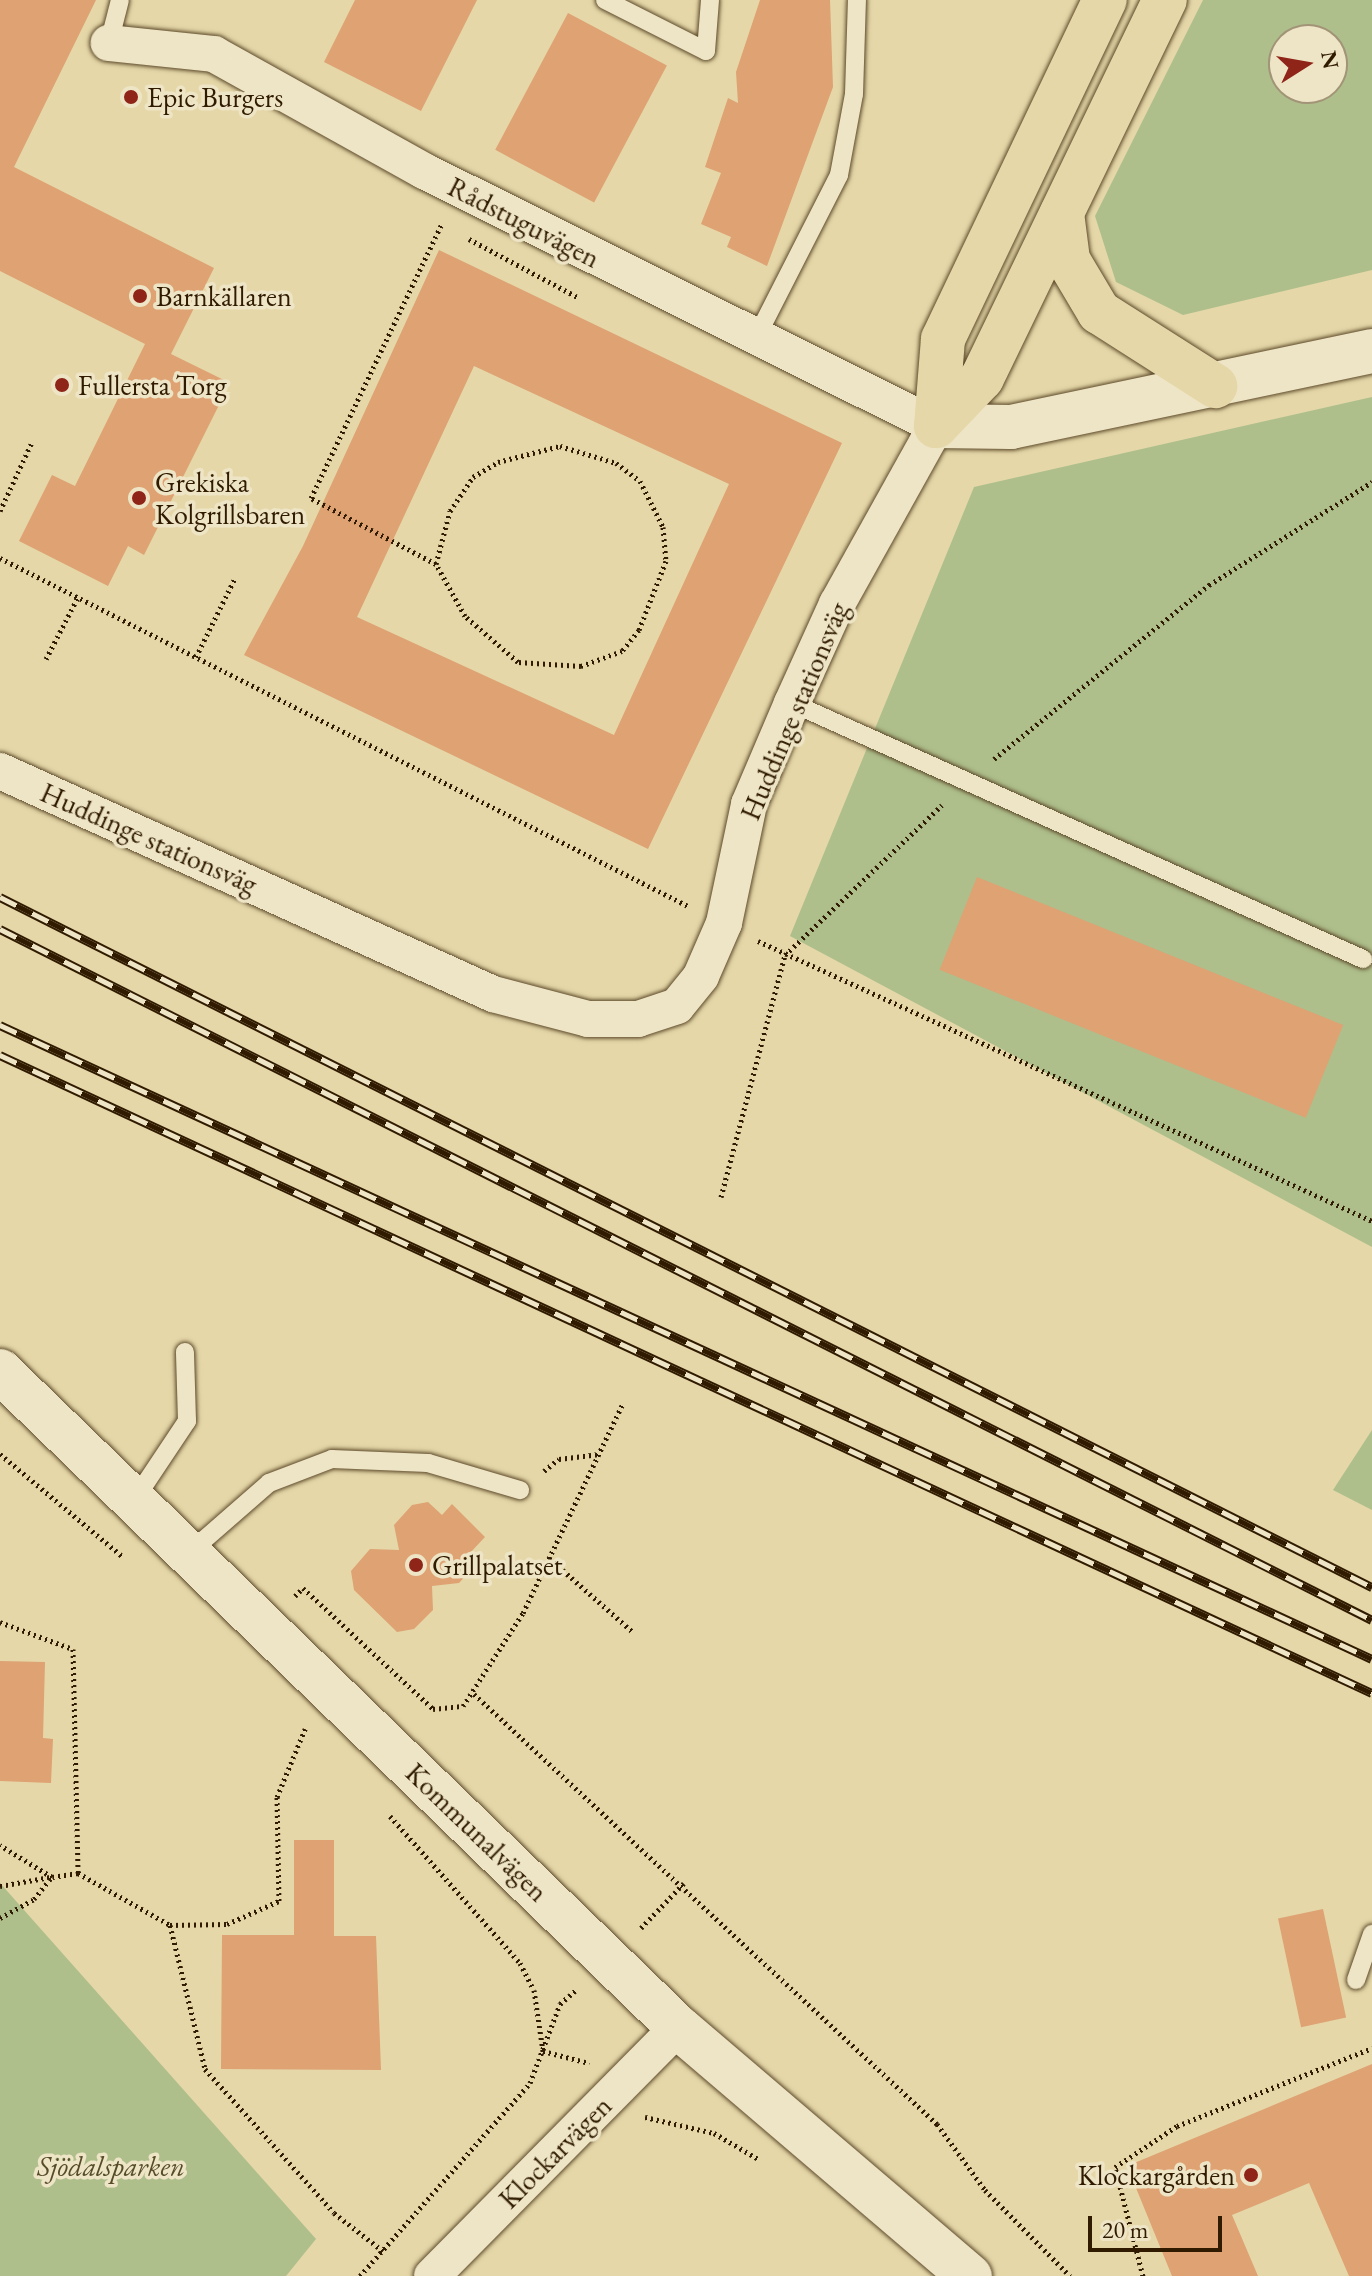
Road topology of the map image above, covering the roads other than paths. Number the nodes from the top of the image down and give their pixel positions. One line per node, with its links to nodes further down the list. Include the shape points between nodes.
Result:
1 (120, 0): 7 (lane)
2 (605, 0): 3 (lane, via 706,51)
3 (710, 0)
4 (857, 0): 9 (lane, via 854,94 839,175)
5 (1105, 0): 12 (main road, via 943,339)
6 (1165, 0): 8 (main road)
7 (109, 43): 9 (street, Rådstuguvägen, via 214,54)
8 (1062, 213): 11 (main road, via 1068,260 1099,312); 12 (main road, via 982,378)
9 (755, 340): 12 (street, Rådstuguvägen)
10 (1372, 351): 11 (street)
11 (1215, 386): 12 (street, via 1011,427)
12 (936, 426): 13 (street, Huddinge stationsväg, via 837,604)
13 (792, 703): 14 (street, Huddinge stationsväg, via 749,804 724,923 701,976 677,1006 638,1019 588,1019 493,994); 15 (lane)
14 (0, 771)
15 (1363, 959)
16 (185, 1352): 19 (lane, via 187,1421)
17 (0, 1371): 19 (street, Kommunalvägen)
18 (520, 1490): 20 (lane, via 428,1463 332,1459 269,1483)
19 (135, 1499): 20 (street, Kommunalvägen)
20 (190, 1552): 23 (street, Kommunalvägen)
21 (1372, 1934): 22 (lane)
22 (1356, 1980)
23 (678, 2027): 24 (street, Klockarvägen); 25 (street, Kommunalvägen)
24 (432, 2276)
25 (970, 2276)

